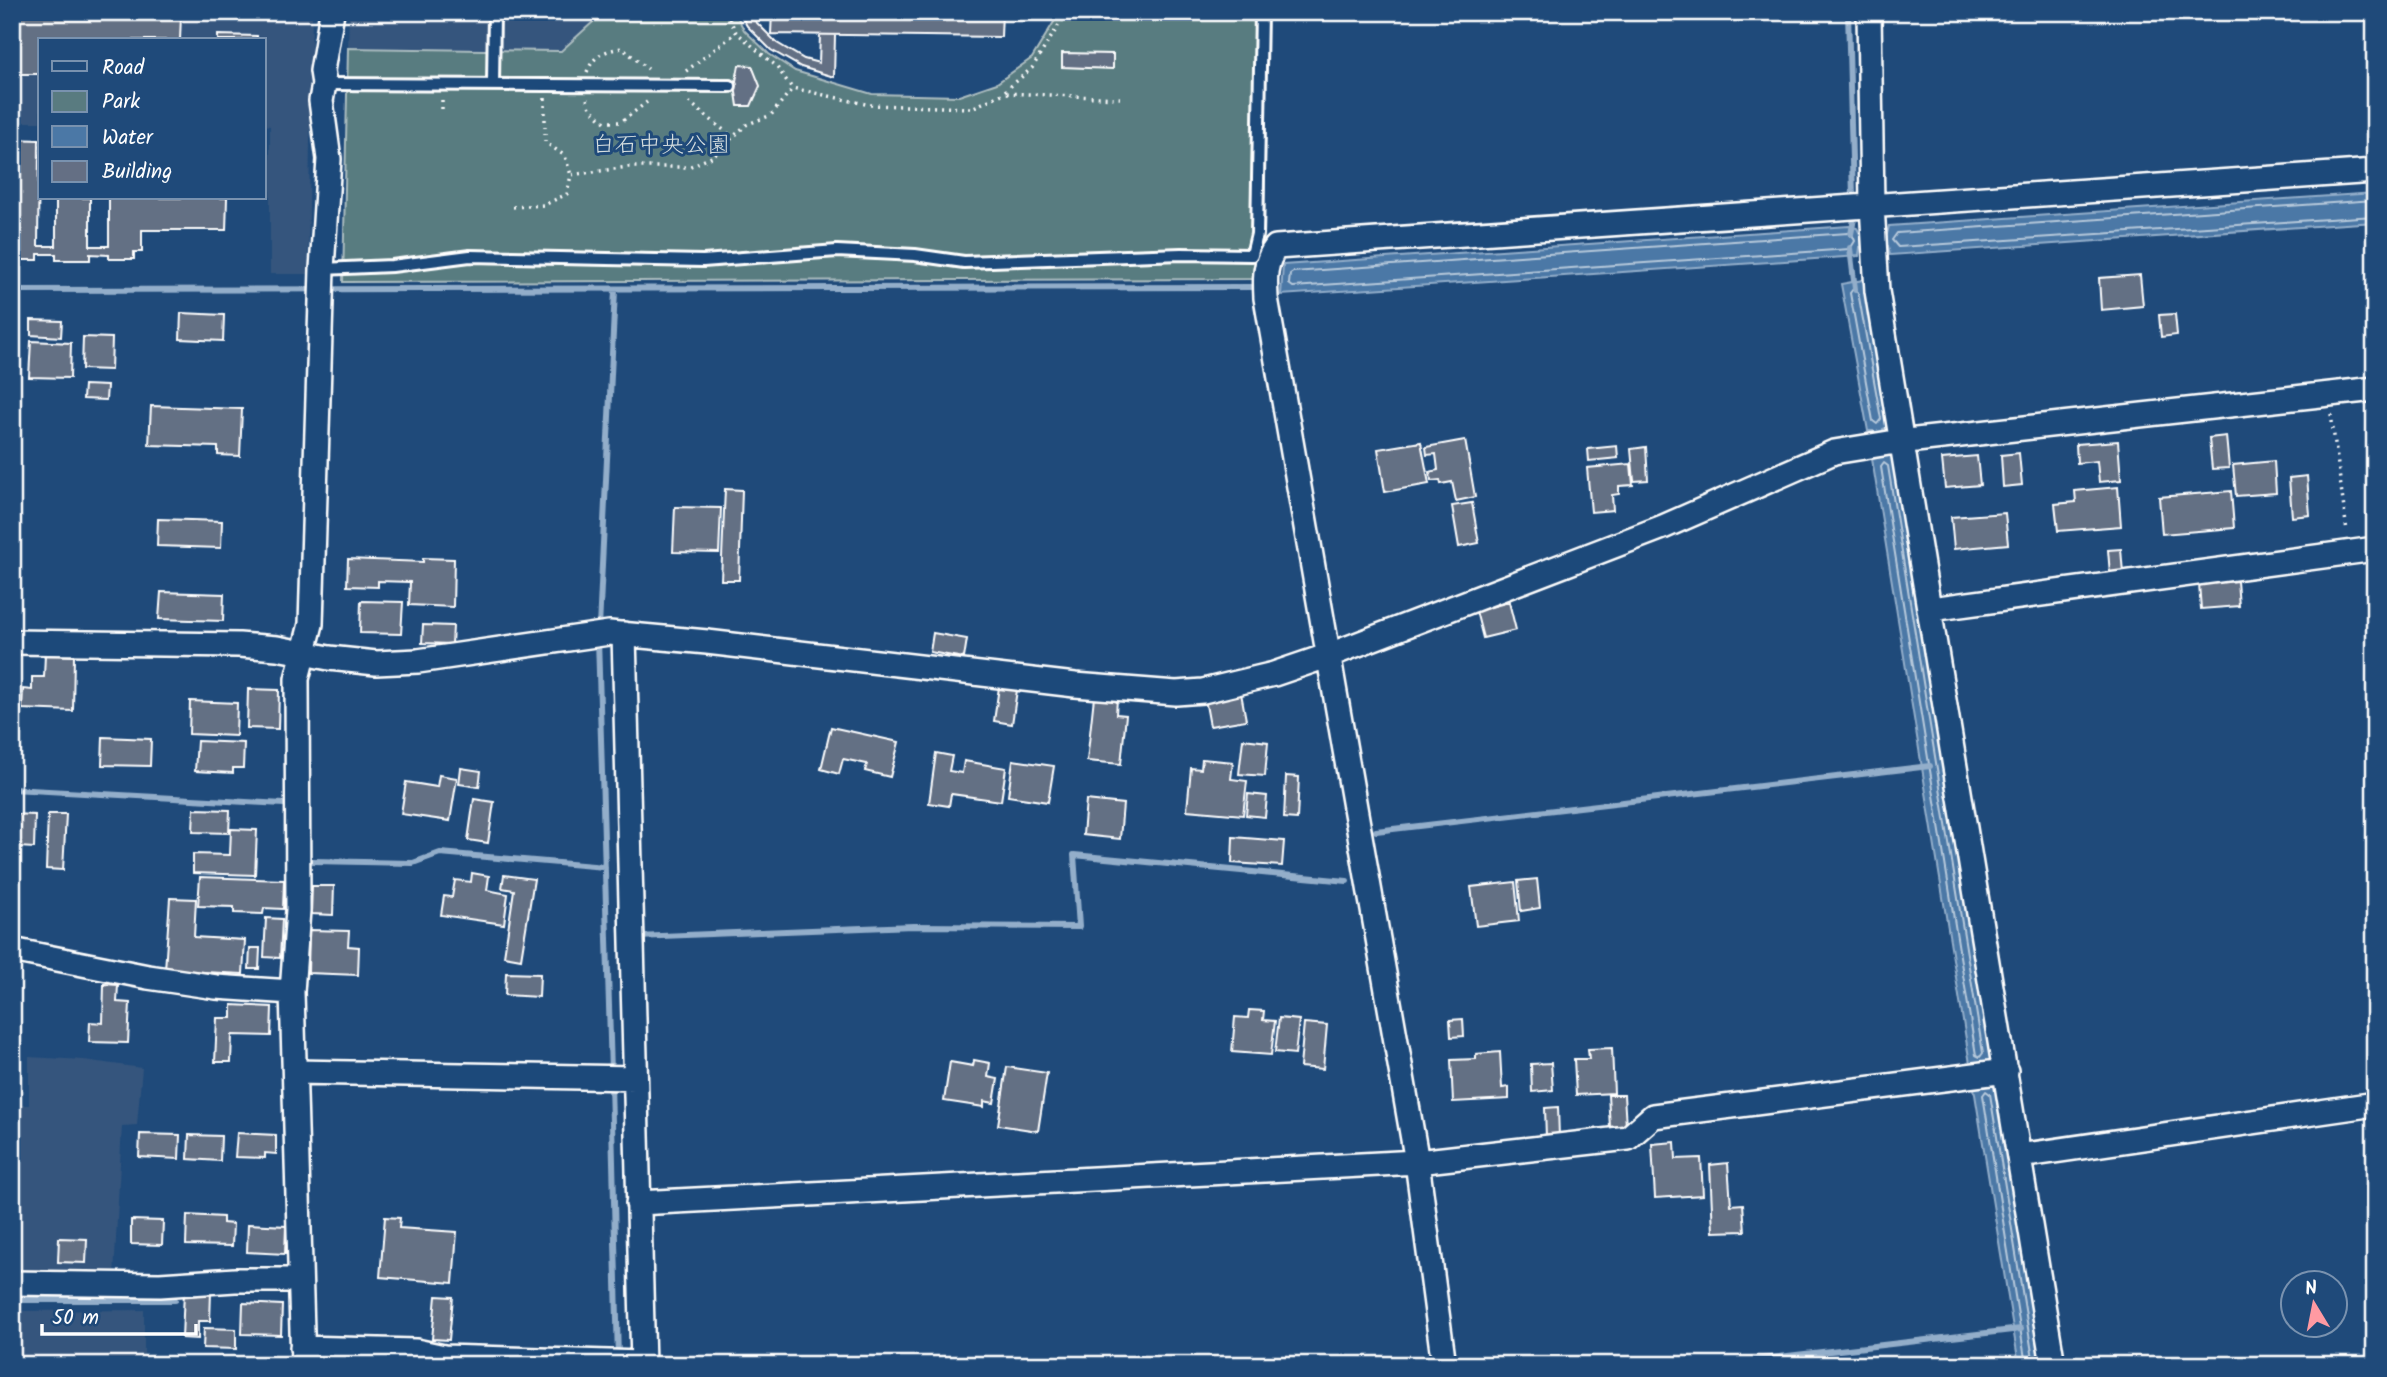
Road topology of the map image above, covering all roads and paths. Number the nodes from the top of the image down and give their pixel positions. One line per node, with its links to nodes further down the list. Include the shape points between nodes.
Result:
1 (332, 12): 7 (street)
2 (494, 12): 8 (lane)
3 (726, 12): 11 (path, via 736,32 776,66)
4 (1067, 12): 12 (path, via 1032,68)
5 (1261, 12): 18 (lane, via 1257,234 1252,255 964,262 837,251 704,261 470,256)
6 (1869, 12): 16 (street)
7 (324, 84): 8 (lane); 18 (street, via 321,101 329,159)
8 (493, 84): 9 (lane)
9 (545, 84): 10 (lane); 15 (path, via 545,142 565,156)
10 (730, 86)
11 (792, 88): 12 (path, via 870,106 972,108); 15 (path, via 771,115 746,125 712,157 688,167 628,167)
12 (1004, 93): 13 (path)
13 (1120, 98)
14 (2375, 171): 16 (street)
15 (571, 175): 17 (path, via 566,194 544,205)
16 (1872, 205): 21 (street); 28 (street, via 1276,247 1268,258 1266,298)
17 (513, 207)
18 (322, 270): 27 (street, via 311,624)
19 (2375, 389): 20 (street)
20 (2329, 394): 21 (street); 23 (path)
21 (1888, 443): 24 (street); 28 (street, via 1834,452 1663,527)
22 (2375, 548): 23 (street)
23 (2350, 552): 24 (street)
24 (1931, 609): 32 (street)
25 (608, 633): 27 (street, via 418,662 376,663); 28 (street, via 1176,693 1274,674); 33 (street, via 631,938)
26 (12, 642): 27 (street, via 239,645)
27 (304, 653): 30 (street, via 297,679 298,910)
28 (1327, 656): 36 (street)
29 (12, 950): 30 (street, via 148,977)
30 (292, 992): 31 (street)
31 (295, 1072): 33 (street); 38 (street)
32 (1991, 1073): 35 (street); 36 (street, via 1653,1116 1628,1138)
33 (618, 1078): 37 (street)
34 (2375, 1104): 35 (street)
35 (2020, 1156): 43 (street)
36 (1416, 1161): 37 (street); 42 (street)
37 (638, 1203): 41 (street)
38 (299, 1280): 39 (street, via 160,1285); 40 (street)
39 (12, 1283)
40 (302, 1356): 41 (street, via 416,1351 444,1357)
41 (630, 1363)
42 (1444, 1365)
43 (2053, 1365)

